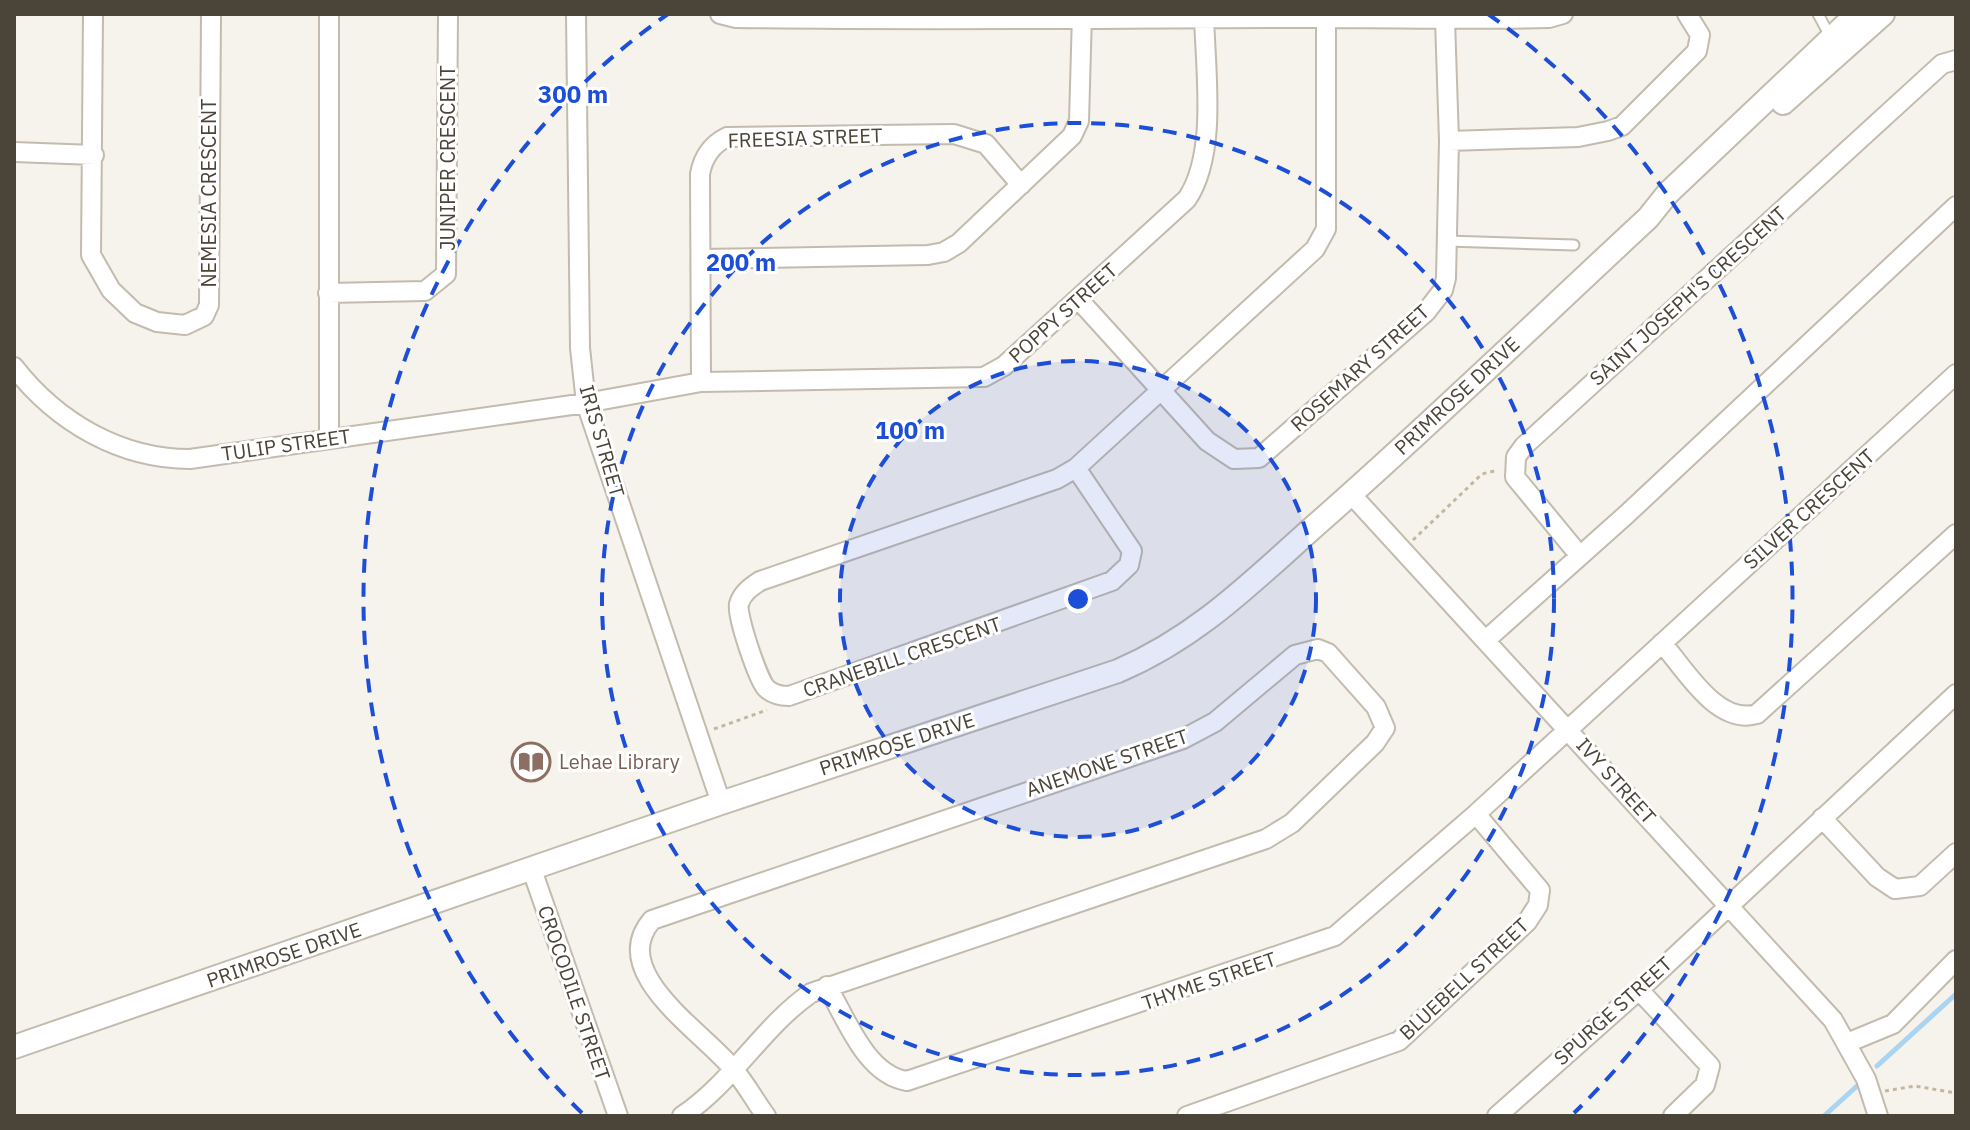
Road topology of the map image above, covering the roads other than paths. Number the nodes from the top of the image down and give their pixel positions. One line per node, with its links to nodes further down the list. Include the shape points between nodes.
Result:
1 (93, 14): 20 (street, NEMESIA CRESCENT)
2 (211, 14): 20 (street, NEMESIA CRESCENT, via 209,305 197,321 172,324 145,318 124,305 102,277 91,255)
3 (329, 14): 27 (street)
4 (448, 14): 27 (street, JUNIPER CRESCENT, via 446,274 425,291)
5 (576, 14): 33 (street, IRIS STREET, via 580,348)
6 (720, 14): 14 (street)
7 (1563, 14): 15 (street)
8 (1687, 14): 18 (street, via 1700,35 1697,51 1622,126 1578,137)
9 (1818, 14): 16 (lane)
10 (1857, 14): 16 (street, PRIMROSE DRIVE)
11 (1883, 14): 23 (street, PRIMROSE DRIVE)
12 (1326, 16): 13 (street); 15 (street); 32 (street, CRANEBILL CRESCENT, via 1322,240)
13 (1204, 17): 14 (street); 28 (street, POPPY STREET, via 1201,175 1187,199)
14 (1082, 18): 21 (street, via 1079,121 1072,136)
15 (1445, 20): 18 (street, ROSEMARY STREET)
16 (1831, 38): 23 (street, PRIMROSE DRIVE)
17 (1956, 60): 38 (street, SAINT JOSEPH'S CRESCENT, via 1942,64 1524,446 1513,467 1520,485)
18 (1449, 141): 24 (street, ROSEMARY STREET)
19 (14, 152): 20 (street)
20 (94, 155)
21 (1021, 185): 26 (street, via 944,252); 26 (street, FREESIA STREET, via 986,144 972,137 727,137 712,146 701,164)
22 (1956, 206): 38 (street)
23 (1648, 218): 36 (street, PRIMROSE DRIVE)
24 (1447, 241): 25 (lane); 32 (street, ROSEMARY STREET, via 1443,290 1426,312 1259,458 1224,454)
25 (1574, 245)
26 (702, 259): 31 (street, FREESIA STREET)
27 (328, 293): 34 (street)
28 (1080, 301): 31 (street, POPPY STREET, via 984,377); 32 (street, ROSEMARY STREET)
29 (14, 367): 34 (street, TULIP STREET, via 99,439 158,459)
30 (1956, 374): 40 (street, SILVER CRESCENT)
31 (701, 382): 33 (street, POPPY STREET)
32 (1161, 391): 35 (street, CRANEBILL CRESCENT)
33 (586, 403): 34 (street, TULIP STREET); 43 (street, IRIS STREET)
34 (329, 438)
35 (1076, 468): 35 (street, CRANEBILL CRESCENT, via 760,581 741,599 739,616 763,685 780,696 842,678 1112,581 1129,565 1132,551)
36 (1351, 494): 39 (street, IVY STREET); 43 (street, PRIMROSE DRIVE, via 1200,627 1155,655)
37 (1956, 534): 40 (street, via 1757,714 1740,717 1723,711)
38 (1580, 556): 39 (street)
39 (1487, 639): 42 (street, IVY STREET)
40 (1662, 643): 42 (street, SILVER CRESCENT)
41 (1956, 694): 45 (street, SPURGE STREET)
42 (1568, 730): 44 (street, THYME STREET); 48 (street, IVY STREET)
43 (721, 803): 47 (street, PRIMROSE DRIVE)
44 (1476, 814): 50 (street, THYME STREET, via 1335,936 917,1079 897,1079 876,1065); 58 (street, BLUEBELL STREET, via 1540,890 1527,922 1399,1041)
45 (1822, 818): 46 (street, via 1895,889 1920,886); 48 (street, SPURGE STREET)
46 (1956, 853)
47 (532, 870): 53 (street, PRIMROSE DRIVE); 55 (street, CROCODILE STREET)
48 (1728, 904): 51 (street, SPURGE STREET); 52 (street, IVY STREET, via 1833,1020)
49 (1956, 960): 52 (street, via 1893,1024)
50 (827, 986): 54 (street, ANEMONE STREET, via 796,1005); 54 (street, ANEMONE STREET, via 1278,833 1375,743 1384,720 1328,653 1306,650 1215,722 1183,739 662,914 643,930 638,942 642,969)
51 (1639, 990): 59 (street, SPURGE STREET); 60 (street, via 1710,1066 1705,1085)
52 (1847, 1043): 61 (street, IVY STREET)
53 (14, 1047)
54 (734, 1070): 56 (street, ANEMONE STREET); 57 (street)
55 (618, 1116)
56 (682, 1116)
57 (766, 1116)
58 (1187, 1116)
59 (1497, 1116)
60 (1673, 1116)
61 (1878, 1116)

